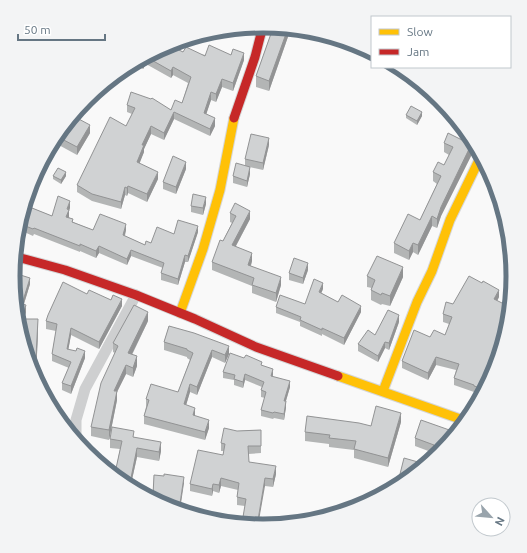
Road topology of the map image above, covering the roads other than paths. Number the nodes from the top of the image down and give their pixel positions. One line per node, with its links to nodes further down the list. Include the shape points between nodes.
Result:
1 (261, 33): 5 (street, via 234,118 220,190 203,249)
2 (478, 162): 6 (street, via 450,220)
3 (21, 258): 4 (street, via 65,270)
4 (136, 295): 5 (street); 8 (street, via 85,389 76,420)
5 (180, 313): 6 (street, via 256,347)
6 (383, 391): 7 (street)
7 (461, 419)
8 (76, 432)

